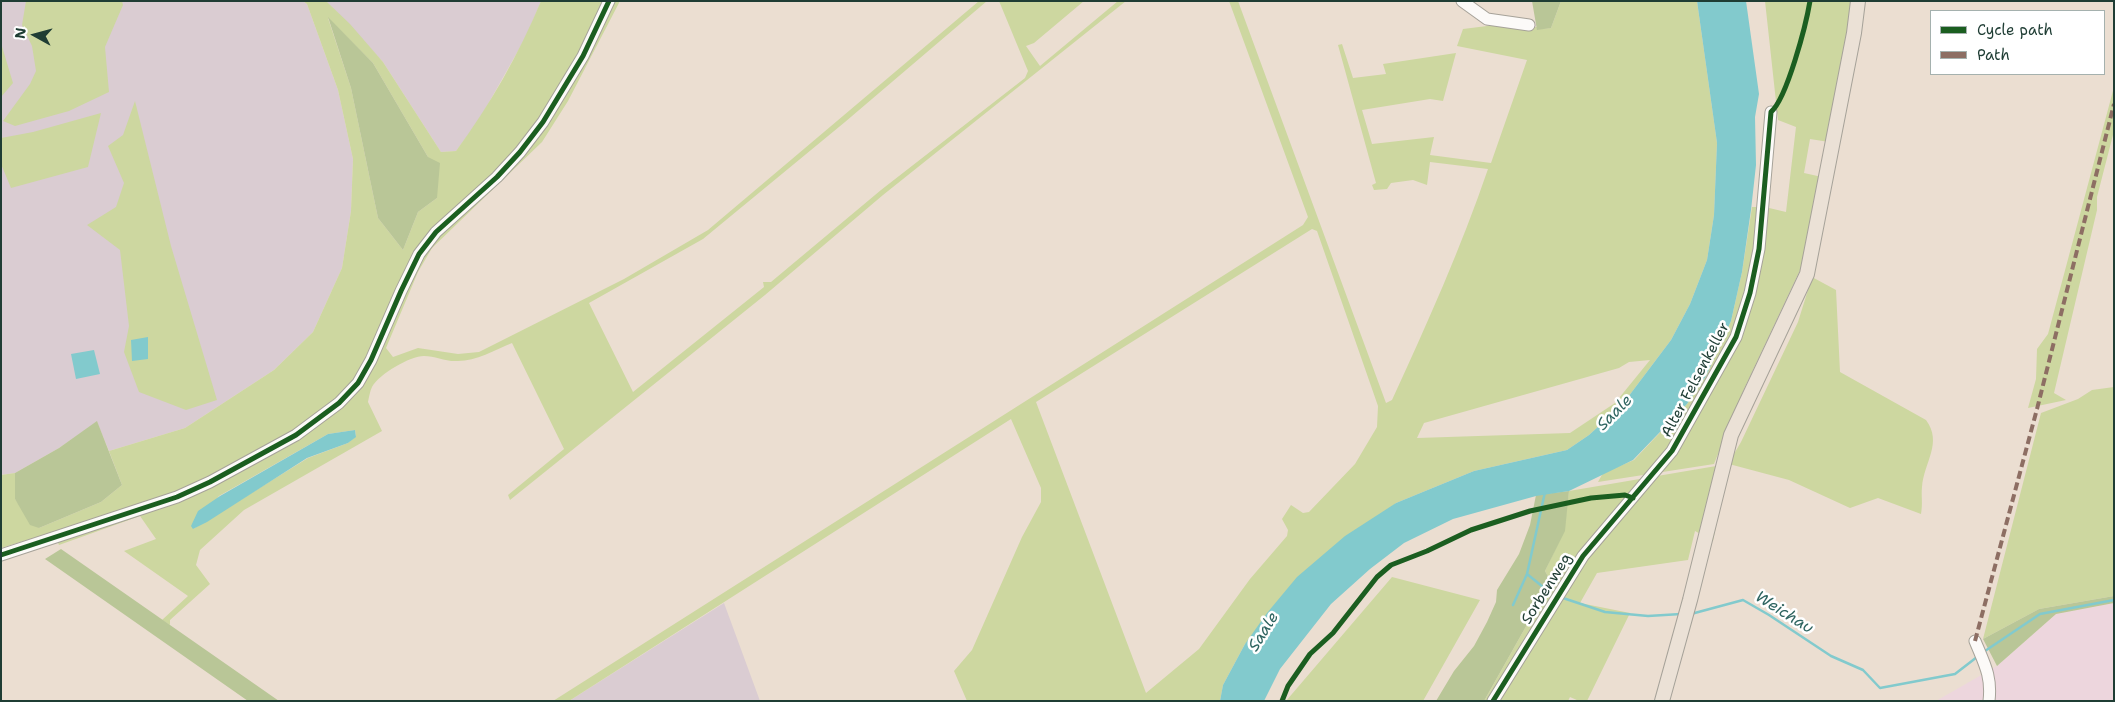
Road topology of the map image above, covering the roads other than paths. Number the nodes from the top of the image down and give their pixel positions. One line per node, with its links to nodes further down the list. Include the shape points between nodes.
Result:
1 (608, 1): 7 (street, via 583,56 543,122 497,177 436,232 419,254 372,360 358,383 339,403 296,435 177,497)
2 (1462, 1): 4 (street, via 1487,19)
3 (1858, 1): 10 (main road, via 1809,267 1802,289 1731,435)
4 (1529, 25)
5 (1771, 112): 6 (street, Alter Felsenkeller, via 1759,249 1744,315 1732,344 1682,435)
6 (1633, 498): 9 (street, Sorbenweg, via 1583,556)
7 (1, 555)
8 (1975, 641): 11 (street, via 1988,670 1991,685)
9 (1493, 701)
10 (1662, 701)
11 (1989, 701)

